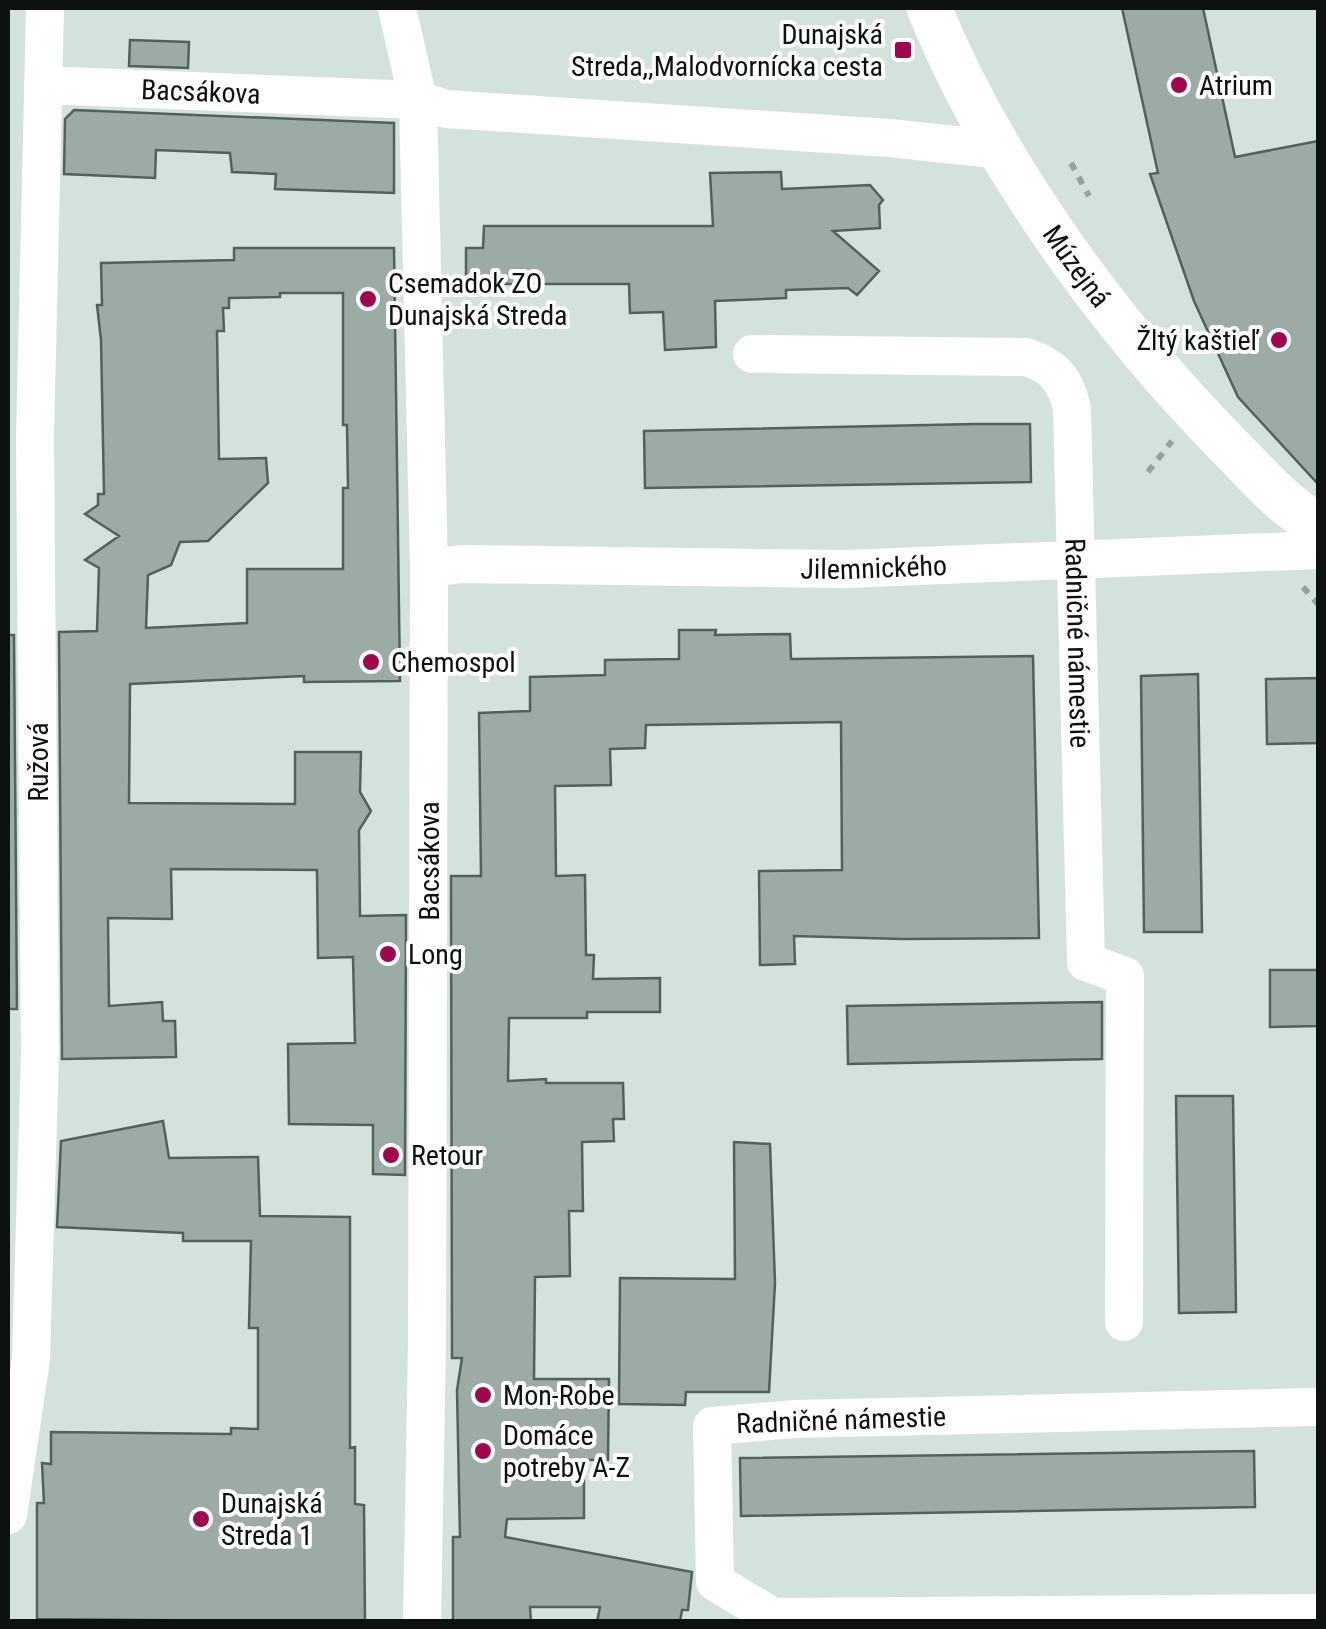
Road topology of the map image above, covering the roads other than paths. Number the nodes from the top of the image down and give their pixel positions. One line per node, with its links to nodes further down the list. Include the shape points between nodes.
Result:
1 (45, 8): 4 (street, Ružová)
2 (397, 8): 5 (street, Bacsákova)
3 (929, 8): 6 (street, Múzejná, via 954,69)
4 (43, 85): 5 (street, Bacsákova); 14 (street, Ružová, via 35,438 40,1054 31,1359)
5 (418, 100): 6 (street, via 446,109); 11 (street, Bacsákova)
6 (1001, 150): 8 (street, Múzejná, via 1163,378 1299,515)
7 (752, 354): 9 (street, Radničné námestie, via 1026,358 1046,364 1061,377 1072,408)
8 (1318, 526)
9 (1077, 558): 10 (street, Jilemnického); 11 (street, Jilemnického, via 846,569); 12 (street, Radničné námestie, via 1086,962 1125,976)
10 (1310, 566)
11 (429, 568): 16 (street, Bacsákova)
12 (1124, 1322)
13 (1318, 1407): 15 (street, Radničné námestie, via 712,1426 716,1582 773,1617)
14 (8, 1515)
15 (1318, 1613)
16 (422, 1622)

